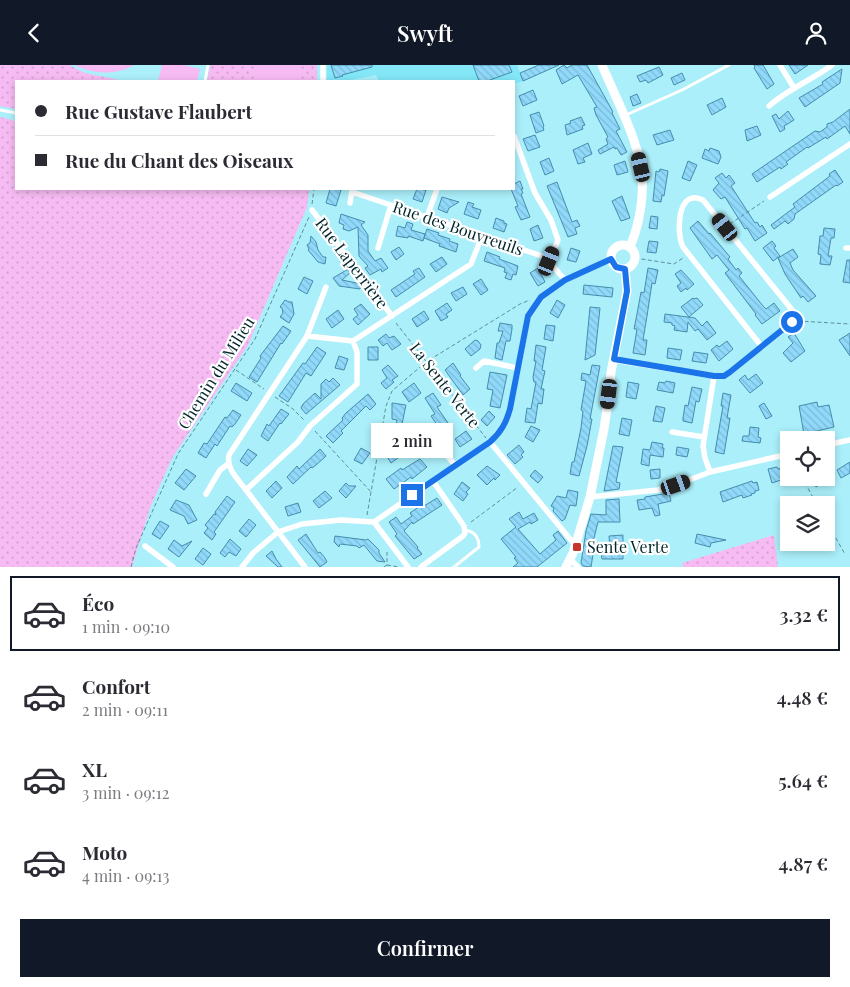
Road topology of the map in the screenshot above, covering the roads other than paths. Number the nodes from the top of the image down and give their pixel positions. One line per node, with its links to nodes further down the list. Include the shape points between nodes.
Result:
1 (208, 65): 7 (lane)
2 (323, 65): 8 (street)
3 (602, 65): 13 (main road)
4 (729, 65): 13 (lane)
5 (780, 65): 9 (street)
6 (832, 65): 9 (street)
7 (205, 80)
8 (323, 80)
9 (794, 88): 10 (street)
10 (769, 106)
11 (0, 110): 12 (lane)
12 (15, 113)
13 (623, 116): 24 (main road, via 636,149 642,178 638,225)
14 (515, 139): 27 (street, via 535,193 551,220 558,240)
15 (850, 144): 18 (street)
16 (437, 190): 22 (street)
17 (352, 191): 19 (street, Rue des Bouvreuils); 20 (street, Rue des Bouvreuils)
18 (770, 197)
19 (350, 203)
20 (391, 205): 22 (street, Rue des Bouvreuils); 25 (street)
21 (312, 210): 31 (street, Rue Laperrière)
22 (427, 217): 23 (street, Rue des Bouvreuils)
23 (482, 235): 27 (street, Rue des Bouvreuils); 31 (street, via 471,264)
24 (630, 247): 26 (main road, via 617,247); 28 (main road, via 635,258)
25 (378, 248)
26 (611, 259): 28 (main road, via 616,267); 29 (street)
27 (549, 261): 29 (street, Rue des Bouvreuils)
28 (625, 269): 35 (main road, via 627,291)
29 (565, 280): 37 (street, via 541,297 528,316)
30 (326, 287): 32 (street)
31 (392, 316): 33 (street)
32 (307, 336): 33 (street); 46 (street, via 229,455)
33 (353, 341): 50 (street, via 357,352 357,384)
34 (762, 347): 34 (street, via 681,243 681,211 692,198 703,200 793,311 790,324); 38 (street, via 724,376)
35 (614, 359): 38 (street); 52 (main road)
36 (476, 368): 37 (street, via 484,361)
37 (518, 368): 43 (street, via 506,422)
38 (714, 376): 41 (street)
39 (422, 432): 47 (street, via 432,438)
40 (672, 432): 41 (street)
41 (704, 437): 48 (street, via 704,453)
42 (850, 440): 44 (street)
43 (490, 442): 47 (street); 56 (street, La Sente Verte)
44 (835, 443)
45 (780, 456): 48 (street)
46 (228, 464): 50 (street); 51 (street, via 220,470)
47 (455, 465): 49 (street)
48 (710, 472): 52 (street, via 658,490)
49 (432, 481): 53 (street); 54 (street)
50 (246, 490): 55 (street)
51 (206, 494)
52 (590, 497): 56 (main road)
53 (374, 523): 55 (street, via 318,521); 62 (street)
54 (464, 528): 63 (street, via 463,536); 64 (lane, via 474,534 479,547)
55 (278, 532): 60 (street); 61 (street)
56 (575, 545): 58 (main road)
57 (145, 546): 59 (street)
58 (568, 563): 65 (street)
59 (173, 567)
60 (242, 567)
61 (306, 567)
62 (408, 567)
63 (421, 567)
64 (454, 567)
65 (578, 567)

